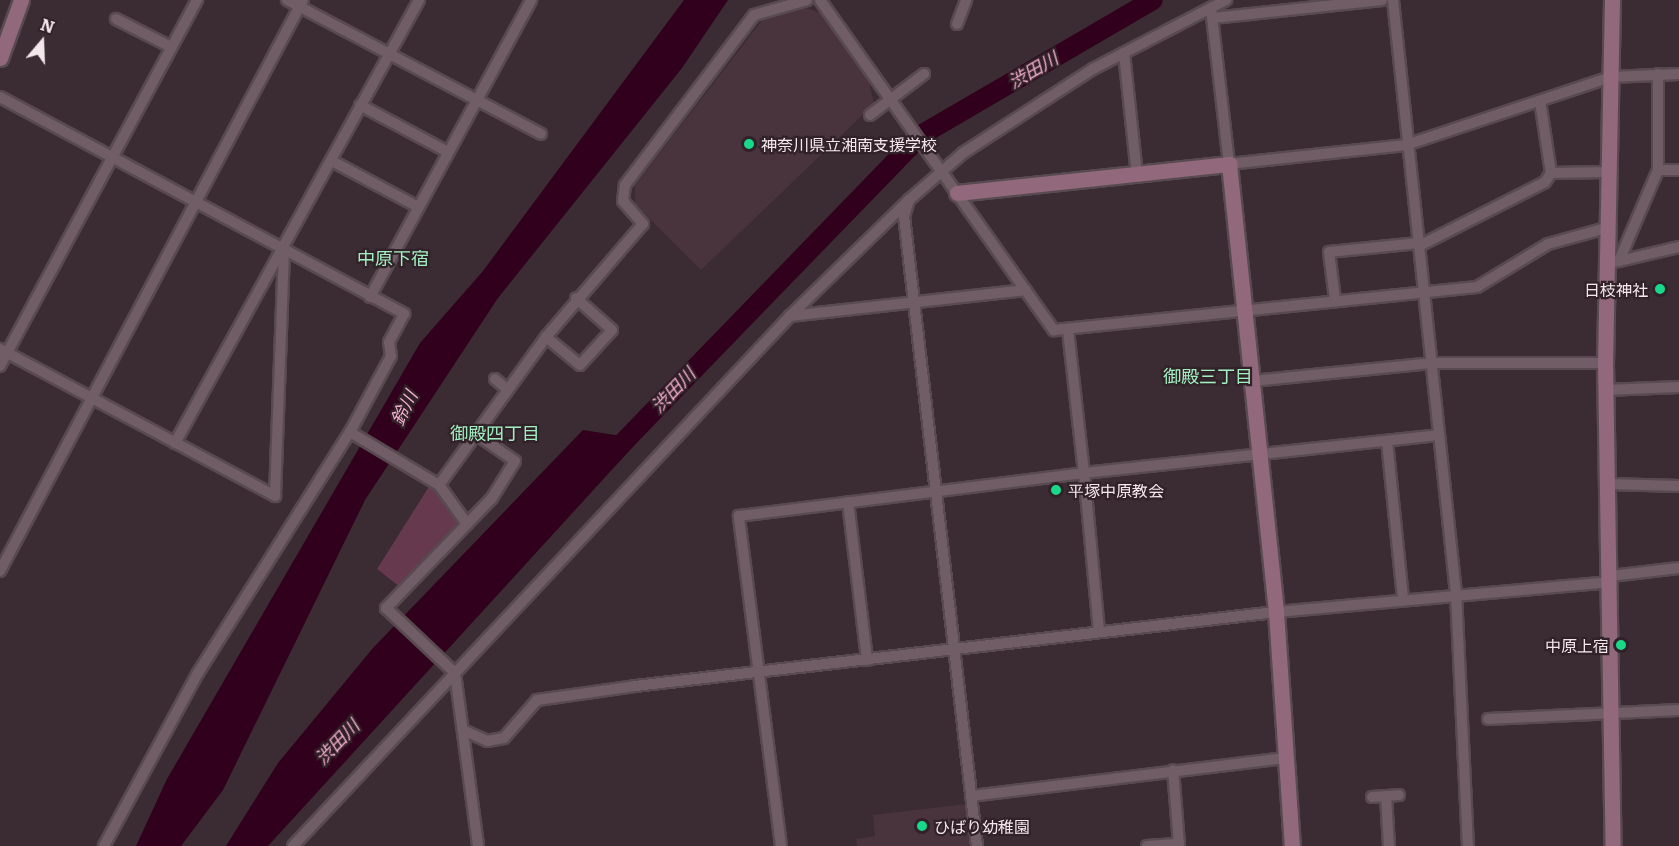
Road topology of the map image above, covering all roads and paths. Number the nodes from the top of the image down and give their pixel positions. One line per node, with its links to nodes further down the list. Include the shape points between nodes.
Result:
1 (21, 0): 20 (street)
2 (197, 0): 17 (street)
3 (287, 0): 13 (street)
4 (419, 0): 19 (street)
5 (531, 0): 26 (street)
6 (807, 0): 55 (street, via 754,15 625,185 623,201 642,224)
7 (820, 0): 28 (street)
8 (966, 0): 16 (street)
9 (1226, 0): 14 (street)
10 (1382, 0): 14 (street)
11 (1393, 0): 32 (street)
12 (1612, 0): 24 (street)
13 (301, 3): 19 (street); 45 (street)
14 (1212, 13): 18 (street); 36 (street)
15 (116, 19): 17 (street)
16 (957, 24)
17 (171, 47): 34 (street)
18 (1124, 53): 39 (street, via 963,153); 42 (street)
19 (390, 55): 26 (street); 29 (street)
20 (0, 58)
21 (924, 74): 28 (street)
22 (1658, 74): 23 (street); 24 (street); 37 (street)
23 (1679, 74)
24 (1610, 77): 27 (street); 40 (street)
25 (0, 97): 34 (street)
26 (477, 99): 31 (street); 33 (street)
27 (1540, 101): 32 (street); 41 (street)
28 (890, 102): 30 (street); 39 (street)
29 (361, 106): 33 (street); 35 (street)
30 (870, 115)
31 (541, 134)
32 (1406, 145): 36 (street); 48 (street)
33 (448, 152): 46 (street)
34 (112, 158): 45 (street); 62 (street)
35 (333, 161): 46 (street); 50 (street)
36 (1229, 164): 42 (street); 58 (street)
37 (1658, 170): 38 (street); 51 (street)
38 (1679, 170)
39 (941, 171): 43 (street); 44 (street)
40 (1606, 172): 41 (street); 47 (street)
41 (1551, 173): 48 (street, via 1545,182)
42 (1137, 174): 43 (street)
43 (957, 193): 52 (street)
44 (909, 200): 57 (street, via 904,216); 59 (street)
45 (196, 203): 50 (street); 71 (street)
46 (418, 207): 54 (street)
47 (1606, 228): 51 (street); 53 (street, via 1548,244 1477,287)
48 (1419, 244): 53 (street); 56 (street, via 1329,252)
49 (1679, 247): 51 (street)
50 (284, 251): 54 (street); 76 (street, via 273,260); 76 (street, via 275,496)
51 (1613, 262): 64 (street)
52 (1026, 290): 57 (street); 60 (street, via 1054,330)
53 (1423, 290): 56 (street); 63 (street)
54 (370, 297): 72 (street, via 404,314 388,342 391,356)
55 (576, 298): 61 (street); 61 (street, via 612,330 580,365)
56 (1335, 299): 58 (street)
57 (914, 304): 59 (street); 82 (street)
58 (1245, 309): 60 (street); 67 (street)
59 (790, 316): 94 (street)
60 (1068, 330): 78 (street)
61 (546, 338): 69 (street)
62 (4, 351): 65 (street); 71 (street)
63 (1431, 363): 64 (street); 67 (street); 74 (street)
64 (1605, 363): 70 (street)
65 (0, 366)
66 (495, 379): 69 (street)
67 (1252, 381): 77 (street)
68 (1679, 387): 70 (street)
69 (507, 389): 73 (street)
70 (1605, 390): 79 (street)
71 (93, 399): 76 (street); 86 (street)
72 (350, 432): 80 (street); 106 (street, via 198,673)
73 (476, 434): 80 (street); 84 (street, via 515,461 492,498)
74 (1438, 435): 75 (street); 88 (street)
75 (1387, 441): 77 (street); 89 (street)
76 (175, 443)
77 (1259, 454): 78 (street); 90 (street)
78 (1084, 472): 82 (street); 91 (street)
79 (1609, 484): 81 (street); 87 (street)
80 (439, 485): 84 (street)
81 (1679, 486)
82 (937, 490): 83 (street); 92 (street)
83 (848, 502): 93 (street); 95 (street, via 739,516)
84 (467, 524): 94 (street, via 386,608)
85 (1679, 568): 87 (street)
86 (0, 571)
87 (1611, 579): 88 (street); 97 (street)
88 (1456, 593): 89 (street); 114 (street)
89 (1403, 599): 90 (street)
90 (1276, 612): 91 (street); 100 (street)
91 (1099, 631): 92 (street)
92 (956, 649): 93 (street); 103 (street)
93 (867, 660): 95 (street)
94 (455, 673): 99 (street); 107 (street)
95 (759, 673): 99 (street, via 537,700 504,738 487,741); 109 (street)
96 (1679, 710): 97 (street)
97 (1615, 716): 98 (street); 115 (street)
98 (1488, 719)
99 (465, 730): 108 (street)
100 (1287, 758): 101 (street); 112 (street)
101 (1173, 770): 103 (street); 111 (street, via 1179,844)
102 (1399, 795): 104 (street)
103 (971, 796): 110 (street)
104 (1386, 796): 105 (street); 113 (street)
105 (1372, 797)
106 (104, 846)
107 (293, 846)
108 (478, 846)
109 (781, 846)
110 (977, 846)
111 (1147, 846)
112 (1292, 846)
113 (1389, 846)
114 (1468, 846)
115 (1613, 846)

